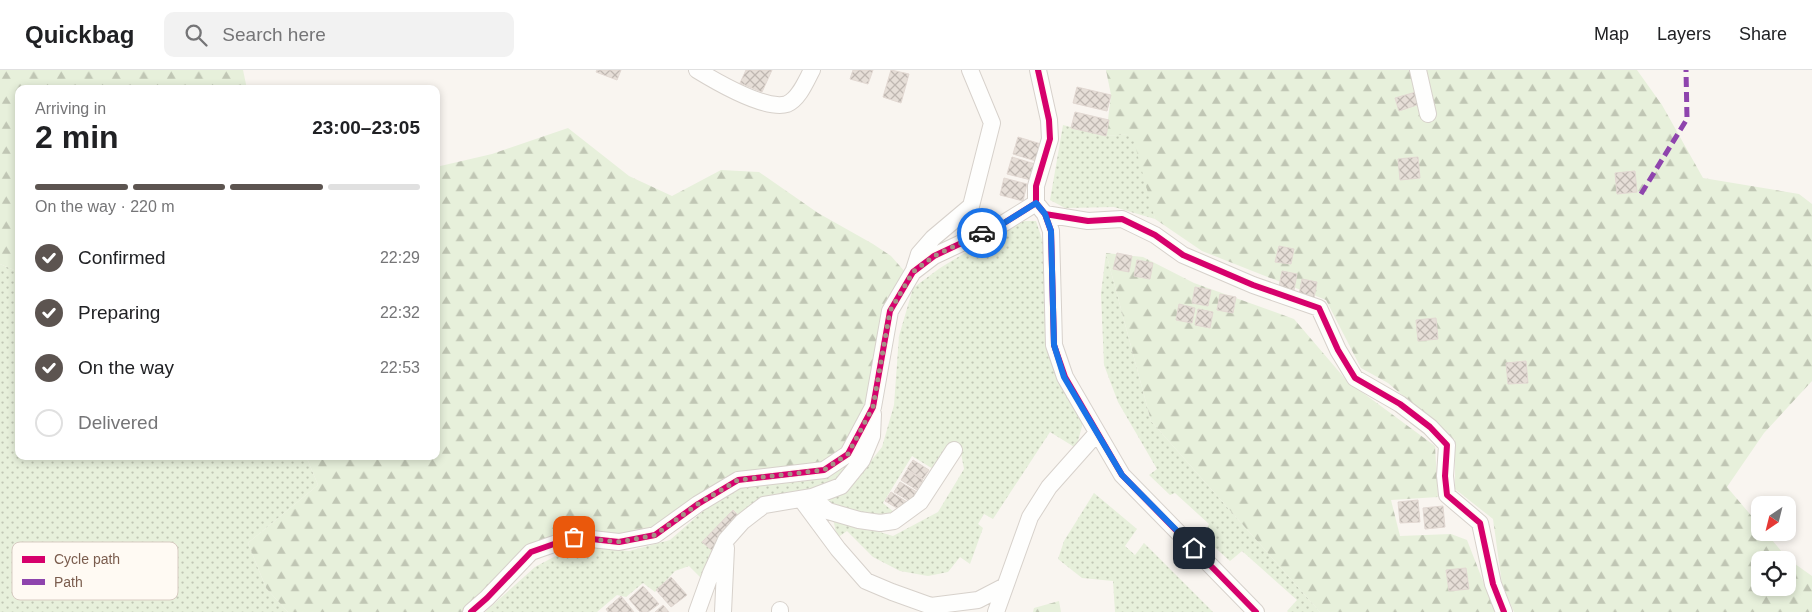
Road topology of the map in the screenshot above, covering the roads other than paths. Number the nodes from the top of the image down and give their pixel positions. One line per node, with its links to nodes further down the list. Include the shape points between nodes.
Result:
1 (697, 70): 2 (street, via 728,89 774,105 787,104 797,96)
2 (812, 70)
3 (970, 70): 8 (street, via 992,123 971,206 933,238 919,254)
4 (1038, 70): 7 (street, via 1050,139 1036,186)
5 (1418, 70): 6 (street)
6 (1428, 114)
7 (1041, 209): 8 (street, via 934,256); 10 (street, via 1051,231 1054,345 1064,377); 20 (street, via 1088,221 1122,219 1155,235 1183,254 1254,286 1319,308 1355,378 1400,404 1430,427 1447,446 1447,495 1480,523 1493,584)
8 (913, 272): 9 (street, via 890,311)
9 (873, 407): 12 (street, via 872,436 862,460 841,486); 15 (street, via 848,454 824,470 738,480 655,535 620,542 574,537 531,552)
10 (1097, 433): 14 (street, via 1048,487 1030,517); 19 (street, via 1122,475)
11 (954, 450): 12 (street, via 920,502 894,521 880,523 828,512)
12 (807, 498): 13 (street, via 764,505); 14 (street, via 838,549 866,581 931,606 978,600)
13 (726, 540): 16 (street); 17 (street)
14 (1005, 586): 18 (street)
15 (471, 612)
16 (697, 612)
17 (723, 612)
18 (996, 612)
19 (1256, 612)
20 (1504, 612)

